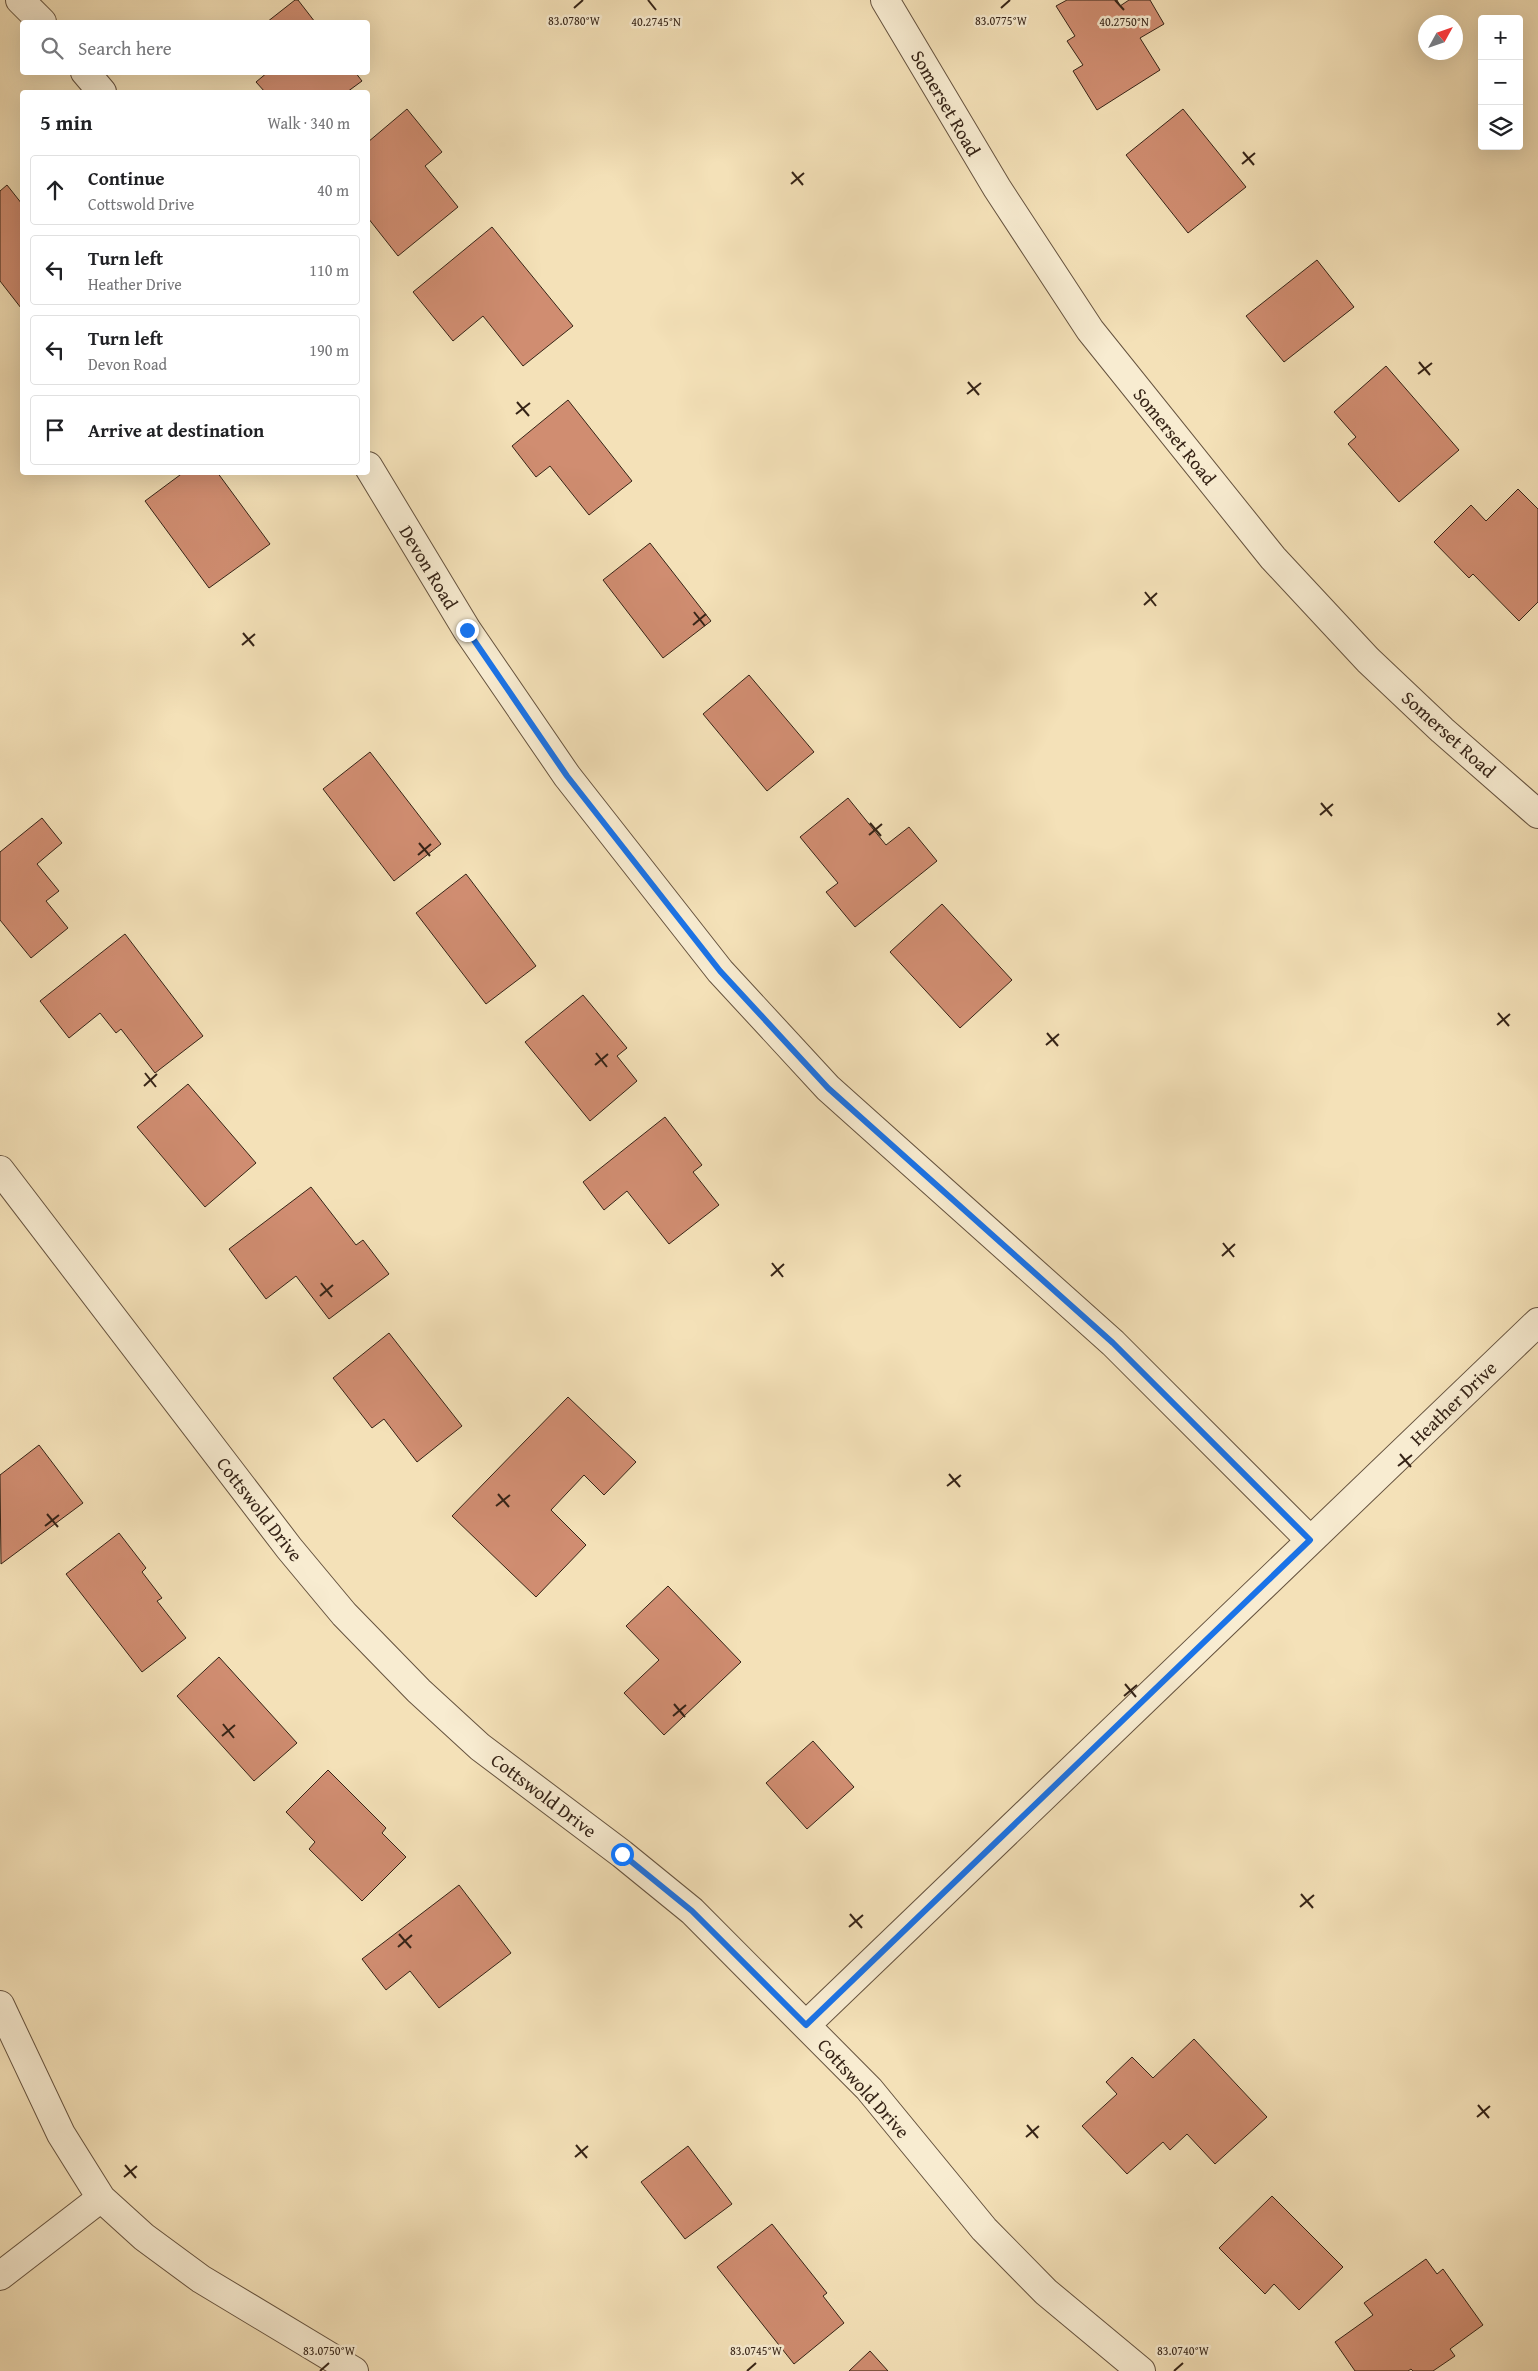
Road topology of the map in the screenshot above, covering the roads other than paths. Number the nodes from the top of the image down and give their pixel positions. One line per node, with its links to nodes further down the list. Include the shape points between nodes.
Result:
1 (20, 0): 3 (street)
2 (885, 0): 7 (street, Somerset Road, via 997,188 1090,330 1267,550 1368,660)
3 (40, 20)
4 (88, 75): 5 (street)
5 (100, 90)
6 (370, 469): 10 (street, Devon Road, via 467,630 567,776 720,971 828,1088 1113,1343)
7 (1538, 814)
8 (0, 1170): 12 (street, Cottswold Drive, via 289,1548 344,1614 419,1691 480,1747 692,1911)
9 (1538, 1322): 10 (street, Heather Drive)
10 (1310, 1540): 12 (street, Heather Drive)
11 (0, 2005): 13 (street, via 61,2134)
12 (806, 2025): 16 (street, Cottswold Drive, via 869,2089 984,2229 1046,2292)
13 (101, 2198): 14 (street); 15 (street, via 144,2237 201,2279)
14 (0, 2276)
15 (354, 2371)
16 (1141, 2371)

